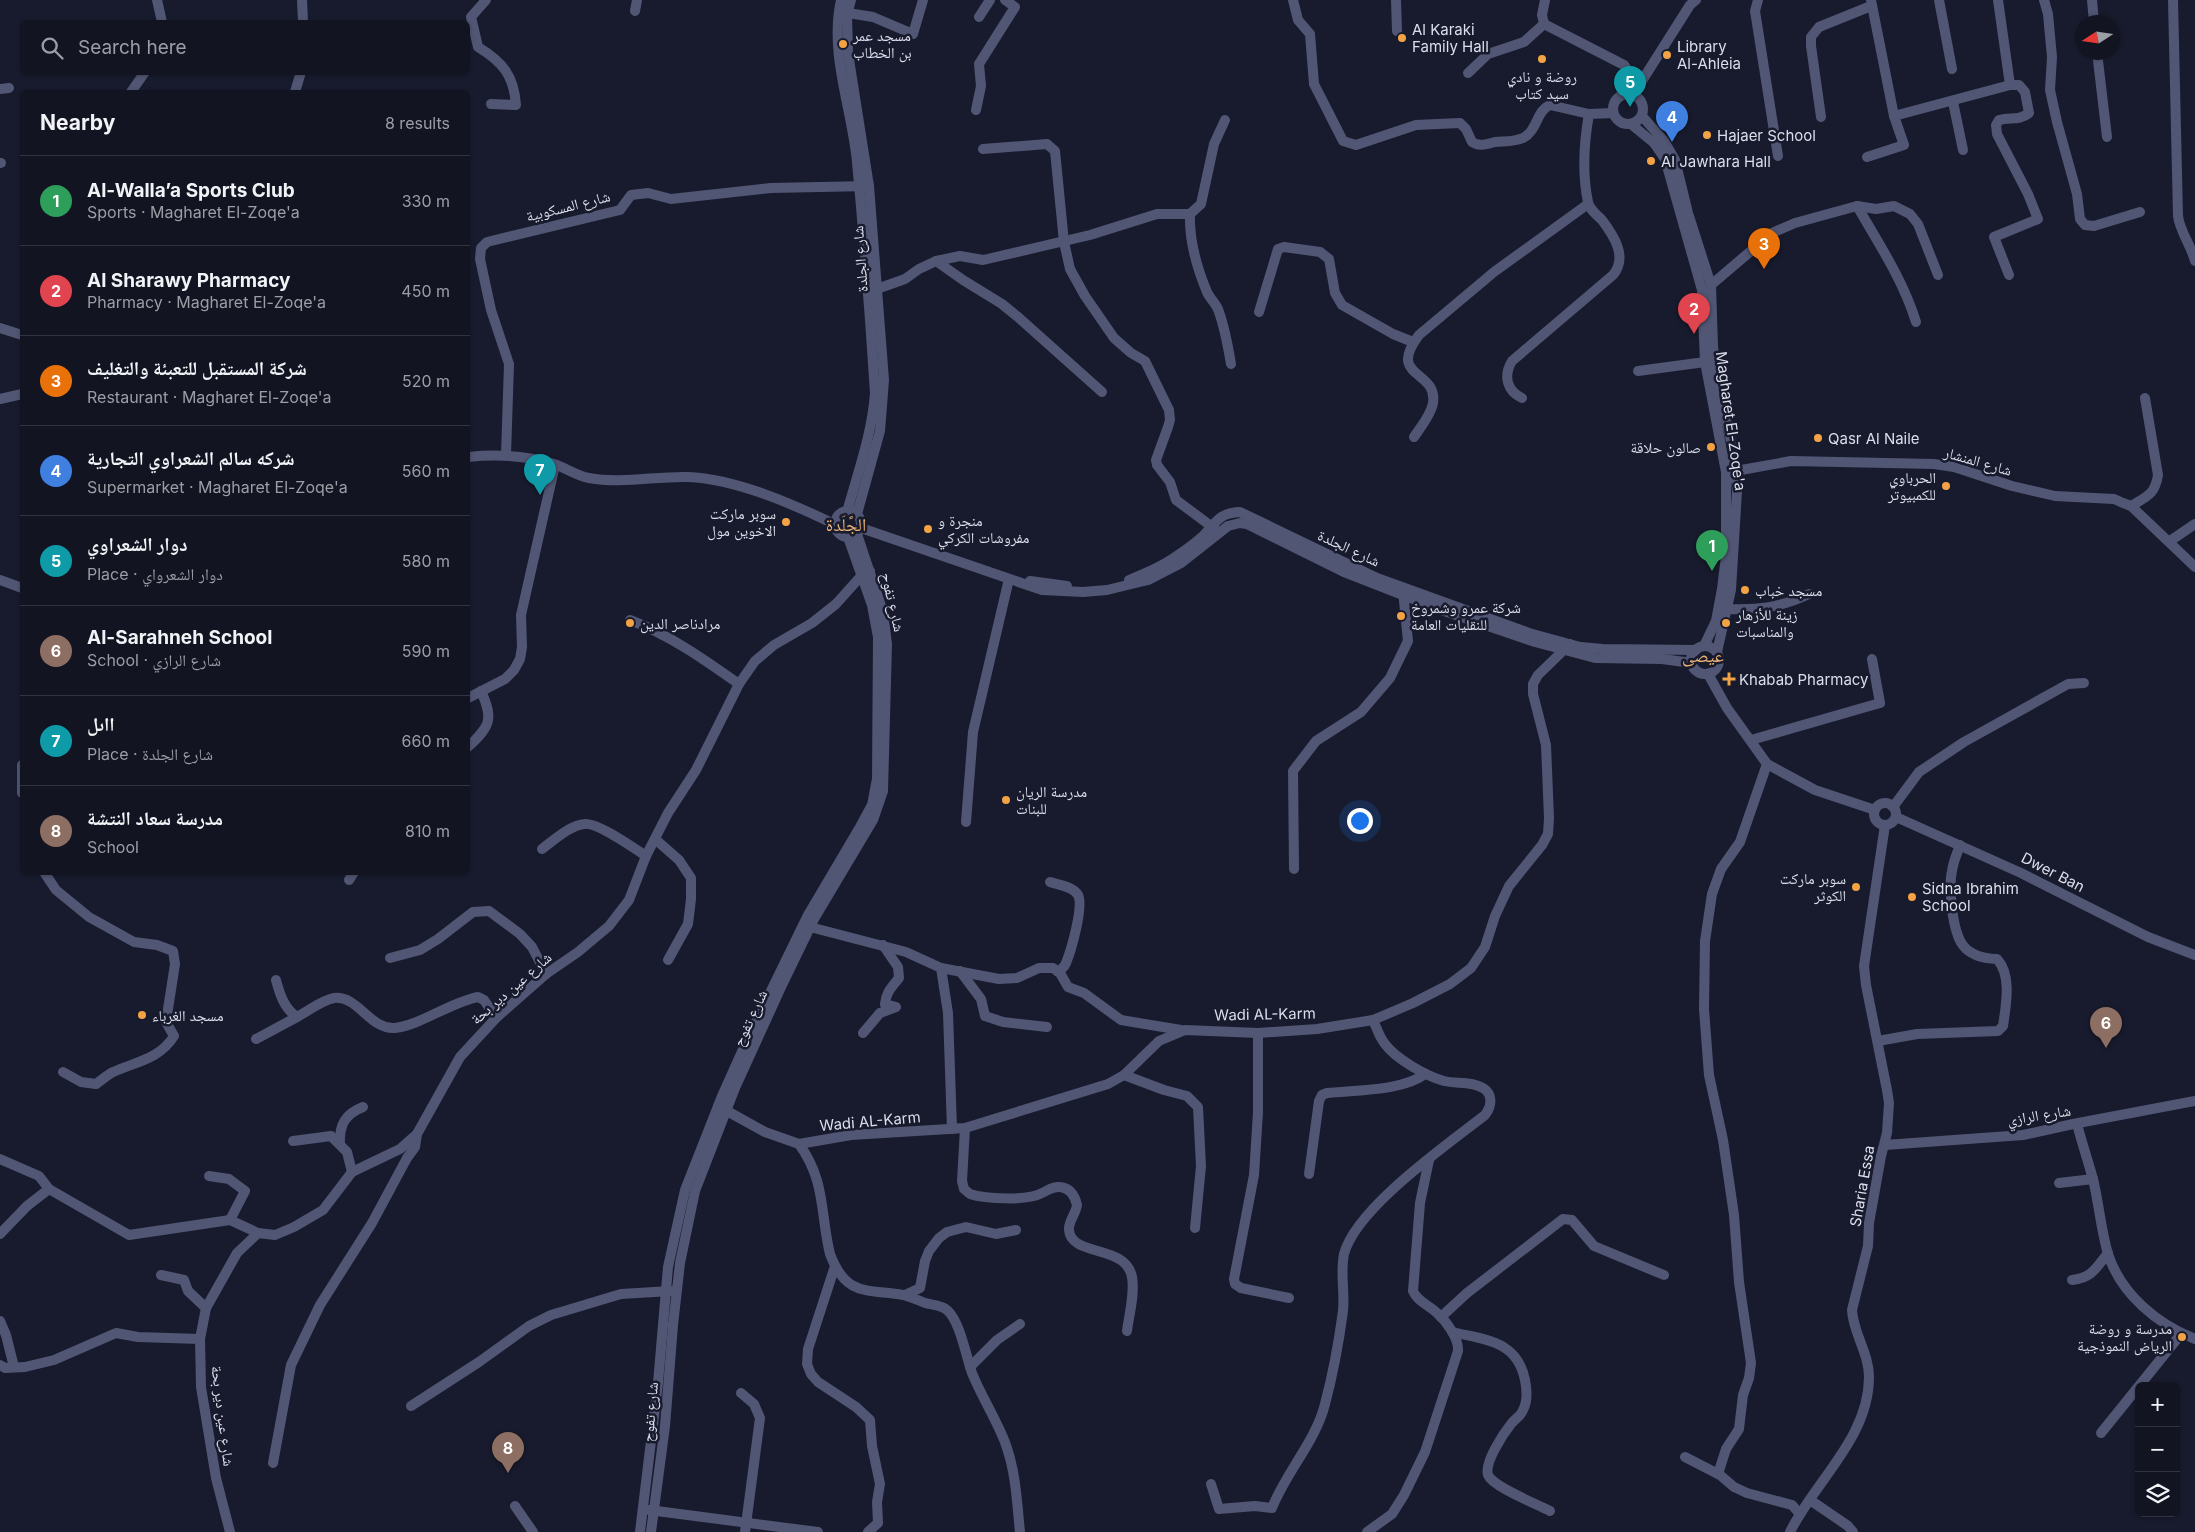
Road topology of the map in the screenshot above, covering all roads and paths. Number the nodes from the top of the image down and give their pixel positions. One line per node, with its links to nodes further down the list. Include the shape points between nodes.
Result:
1 (157, 0): 25 (street)
2 (302, 0): 26 (street)
3 (486, 0): 39 (street, via 471,17 478,47 498,59 515,88 516,105)
4 (637, 0): 21 (street)
5 (841, 0): 53 (street, شارع الجلدة, via 838,54)
6 (851, 0): 22 (street, شارع الجلدة)
7 (922, 0): 22 (street, via 912,34 873,17)
8 (990, 0): 24 (street)
9 (1005, 0): 40 (street, via 1015,7 979,64 981,86)
10 (1293, 0): 42 (street, via 1298,20 1310,34 1314,84 1343,141 1356,145 1416,125 1460,123 1472,142 1478,145 1521,139 1530,132 1542,110 1550,105)
11 (1396, 0): 28 (street)
12 (1545, 0): 27 (street)
13 (1696, 0): 37 (street)
14 (1758, 0): 51 (street, via 1754,12)
15 (1939, 0): 30 (street)
16 (1998, 0): 34 (street)
17 (2044, 0): 56 (street, via 2051,48 2050,90 2077,194 2080,219 2085,225 2094,226)
18 (2092, 0): 23 (street)
19 (2172, 0): 59 (street, via 2178,216)
20 (1871, 3): 44 (street); 45 (street, via 1819,27 1811,37)
21 (635, 11)
22 (848, 13): 53 (street, شارع الجلدة, via 848,53)
23 (2093, 15)
24 (979, 17)
25 (162, 20)
26 (303, 20)
27 (1544, 24): 31 (street, via 1524,42 1488,54); 37 (street, via 1624,65 1628,72)
28 (1398, 30)
29 (2098, 60): 48 (street)
30 (1952, 68)
31 (1468, 73)
32 (143, 75): 35 (street)
33 (300, 75): 36 (street)
34 (2010, 85): 38 (street); 62 (street, via 2019,85 2025,92 2029,113 2021,119 1999,120 1997,134 2038,219 1994,237)
35 (132, 90)
36 (296, 90)
37 (1629, 94): 41 (street, via 1620,96 1614,103); 43 (street, via 1642,104)
38 (1953, 102): 44 (street); 50 (street)
39 (492, 104)
40 (976, 110)
41 (1613, 113): 42 (street); 47 (street, via 1618,122)
42 (1589, 114): 54 (street, via 1584,155)
43 (1642, 116): 47 (street); 63 (street, Magharet El-Zoqe'a, via 1664,141 1675,160)
44 (1894, 116): 52 (street, via 1904,145)
45 (1821, 117)
46 (1225, 120): 57 (street, via 1214,144 1201,204)
47 (1632, 124): 70 (street, Magharet El-Zoqe'a, via 1654,143 1671,176 1702,290)
48 (2107, 137)
49 (983, 149): 58 (street, via 1047,144 1055,151)
50 (1963, 150)
51 (1778, 156)
52 (1867, 157)
53 (864, 187): 64 (street, شارع الجلدة); 79 (street, شارع المسكوبية, via 771,188 670,199 648,193 631,195 620,210 485,244 480,251 480,259 491,310 509,364)
54 (1588, 204): 69 (street, via 1494,272); 75 (street, via 1617,243 1620,261 1613,275 1512,361 1507,381 1513,392)
55 (1857, 206): 61 (street, via 1894,206 1910,214 1918,224); 63 (street, via 1795,223 1772,233); 66 (street, via 1898,277)
56 (2140, 212)
57 (1190, 214): 58 (street, via 1157,214); 71 (street, via 1200,273 1208,295 1218,309)
58 (1064, 242): 60 (street, via 983,260 960,256); 88 (street, via 1070,269 1085,296 1114,338 1145,362 1169,410 1170,420 1157,465 1170,482 1176,500)
59 (2195, 260)
60 (936, 261): 64 (street, via 905,279); 73 (street, via 1002,304)
61 (1938, 275)
62 (2008, 275)
63 (1711, 285): 82 (street, Magharet El-Zoqe'a, via 1713,346)
64 (872, 290): 85 (street, شارع الجلدة, via 884,380 883,415 880,431)
65 (1259, 312): 69 (street, via 1278,249 1320,252 1329,259 1335,292 1342,305)
66 (1916, 322)
67 (0, 328): 68 (street)
68 (20, 334)
69 (1413, 342): 78 (street, via 1408,356 1409,365 1430,385 1434,400)
70 (1705, 362): 72 (street); 82 (street, Magharet El-Zoqe'a)
71 (1231, 364)
72 (1638, 371)
73 (1102, 392)
74 (20, 394): 77 (street)
75 (1522, 398)
76 (2145, 398): 83 (street, via 2158,474 2151,494)
77 (0, 399)
78 (1414, 437)
79 (506, 455): 80 (street); 81 (street)
80 (470, 457)
81 (555, 465): 84 (street, via 587,478 613,482 688,477 719,481); 108 (street, via 521,615 520,659 510,675)
82 (1731, 471): 83 (street, شارع المنشار, via 1791,461 1934,464 2055,496 2114,500); 98 (street, Magharet El-Zoqe'a, via 1733,562); 101 (street, Magharet El-Zoqe'a, via 1722,590 1716,621)
83 (2132, 506): 90 (street, شارع المنشار)
84 (808, 512): 85 (street); 87 (street)
85 (848, 513): 87 (street, شارع الجلدة); 89 (street, شارع تفوح, via 861,520)
86 (2195, 524): 90 (street)
87 (836, 526): 89 (street, via 839,533)
88 (1215, 529): 93 (street, شارع الجلدة, via 1155,570 1130,579 1068,586); 96 (street, شارع الجلدة, via 1217,518 1240,512 1247,514)
89 (855, 533): 92 (street, شارع تفوح); 93 (street, شارع الجلدة)
90 (2170, 541): 91 (street, شارع المنشار)
91 (2195, 567)
92 (866, 573): 107 (street, شارع عين دير بحة, via 812,623 755,660); 124 (street, شارع تفوح, via 883,612 888,644 884,791 873,820); 148 (street, via 878,637 875,793 860,827 804,923)
93 (1009, 578): 115 (street, via 973,732)
94 (0, 580): 95 (street)
95 (20, 587)
96 (1403, 591): 100 (street, شارع الجلدة, via 1529,632); 121 (street, via 1408,641 1390,678 1361,712 1316,740 1293,771)
97 (1809, 594): 98 (street, via 1775,607)
98 (1727, 609): 102 (street, Magharet El-Zoqe'a)
99 (630, 620): 107 (street, via 699,655)
100 (1566, 648): 101 (street, شارع الجلدة); 104 (street, شارع الجلدة, via 1596,658); 136 (street, Wadi AL-Karm, via 1538,675 1532,694 1546,744 1548,834 1509,886 1485,947 1471,968 1450,984)
101 (1700, 648): 102 (street, via 1711,648); 104 (street)
102 (1717, 652): 105 (street, via 1718,666)
103 (1872, 659): 110 (street, via 1880,703)
104 (1692, 663): 105 (street, via 1699,673)
105 (1708, 674): 110 (street, via 1726,708)
106 (2084, 683): 114 (street, via 2068,684 1919,772)
107 (739, 684): 117 (street, شارع عين دير بحة, via 696,770)
108 (481, 691): 109 (street); 111 (street, via 490,714 489,722)
109 (470, 697)
110 (1751, 740): 112 (street)
111 (470, 745)
112 (1767, 764): 113 (street, via 1815,790); 196 (street, via 1740,842 1721,869 1712,894 1705,941 1704,1010 1709,1075 1730,1187 1751,1363 1739,1429 1726,1449)
113 (1876, 810): 114 (street, via 1884,804); 116 (street, via 1876,820)
114 (1895, 812): 116 (street, via 1892,823); 118 (street, Dwer Ban)
115 (966, 822)
116 (1885, 825): 142 (street, Sharia Essa, via 1864,961)
117 (654, 839): 120 (street, شارع عين دير بحة); 128 (street, via 679,860 691,878 688,924)
118 (1960, 845): 126 (street, Dwer Ban, via 2148,938); 142 (street, via 1951,871 1954,926 1961,945 1973,954 1997,959 2003,965 2007,993 2003,1026 1998,1031 1917,1034)
119 (542, 849): 120 (street, via 576,827 592,824)
120 (646, 856): 132 (street, شارع عين دير بحة, via 629,900 609,926)
121 (1294, 869)
122 (46, 875): 143 (street, via 56,890 88,917 134,942 173,951 175,964 166,1022 174,1036 170,1043 96,1084 81,1082)
123 (1050, 882): 131 (street, via 1072,889 1078,895 1080,905 1066,965)
124 (810, 927): 125 (street); 148 (street, شارع تفوح)
125 (882, 945): 129 (street); 139 (street, via 898,967 899,978 885,999 885,1004 896,1008 880,1013)
126 (2195, 955)
127 (390, 958): 132 (street, via 420,950 473,912 489,911 532,947)
128 (668, 960)
129 (941, 968): 130 (street); 151 (street, via 948,1013)
130 (960, 971): 131 (street, via 1004,979 1017,978 1039,968); 137 (street, via 980,999 985,1016 1003,1022)
131 (1058, 972): 138 (street, via 1068,987 1084,993 1121,1020)
132 (546, 974): 135 (street, شارع عين دير بحة)
133 (276, 980): 134 (street, via 280,998)
134 (297, 1017): 135 (street, via 333,998 343,998 376,1022 394,1028 478,997 484,1000); 141 (street)
135 (496, 1018): 152 (street, شارع عين دير بحة, via 460,1057)
136 (1374, 1020): 140 (street, Wadi AL-Karm, via 1317,1029); 144 (street, via 1385,1045)
137 (1047, 1026)
138 (1185, 1030): 140 (street, Wadi AL-Karm); 145 (street, Wadi AL-Karm, via 1159,1042)
139 (863, 1033)
140 (1258, 1033): 178 (street, via 1254,1175 1234,1279 1236,1286 1241,1288)
141 (256, 1039)
142 (1878, 1042): 156 (street, Sharia Essa, via 1889,1103)
143 (62, 1072)
144 (1425, 1074): 158 (street, via 1444,1081 1479,1086 1488,1093 1491,1102 1485,1115); 160 (street, via 1416,1080 1386,1087 1322,1095)
145 (1124, 1075): 150 (street, Wadi AL-Karm, via 1108,1084); 166 (street, via 1188,1096 1198,1107 1201,1166)
146 (2195, 1101): 149 (street, شارع الرازي)
147 (363, 1107): 154 (street, via 345,1118 340,1129)
148 (722, 1108): 155 (street, Wadi AL-Karm, via 765,1132); 175 (street, شارع تفوح, via 686,1227); 176 (street, via 685,1190 668,1267)
149 (2077, 1124): 156 (street, شارع الرازي, via 2022,1135); 162 (street)
150 (965, 1128): 151 (street, Wadi AL-Karm); 183 (street, via 962,1182 967,1193 1020,1198 1060,1186 1074,1196 1076,1208 1068,1229 1073,1240 1120,1259 1130,1271 1132,1283)
151 (952, 1129): 155 (street, Wadi AL-Karm, via 851,1135)
152 (417, 1134): 159 (street, شارع عين دير بحة, via 400,1149); 195 (street, via 415,1147 320,1305 291,1365)
153 (293, 1141): 154 (street, via 331,1136)
154 (340, 1144): 159 (street, via 347,1152)
155 (799, 1144): 171 (street, via 817,1176 829,1250)
156 (1885, 1145): 198 (street, Sharia Essa, via 1866,1253 1852,1310 1868,1371 1865,1404 1848,1443)
157 (0, 1159): 164 (street, via 39,1176)
158 (1429, 1160): 180 (street, via 1420,1203 1413,1291); 197 (street, via 1386,1195 1350,1239 1343,1264 1343,1309 1325,1406 1272,1508 1219,1509)
159 (352, 1172): 168 (street, شارع عين دير بحة, via 323,1210 275,1234)
160 (1309, 1174)
161 (209, 1176): 165 (street, via 229,1179 245,1191)
162 (2093, 1179): 163 (street); 170 (street)
163 (2059, 1183)
164 (50, 1189): 165 (street, via 129,1235); 169 (street, via 27,1206)
165 (230, 1220): 168 (street)
166 (1195, 1228)
167 (1016, 1230): 177 (street, via 996,1234 966,1227 947,1232 929,1251 920,1288)
168 (258, 1233): 179 (street, شارع عين دير بحة, via 237,1253)
169 (0, 1234)
170 (2108, 1253): 174 (street, via 2084,1279); 185 (street, via 2115,1272 2130,1293 2154,1316)
171 (835, 1266): 177 (street, via 856,1289); 210 (street, via 808,1349 807,1364 818,1382 870,1420 880,1484 878,1523)
172 (161, 1274): 179 (street, via 184,1280 188,1292)
173 (1664, 1275): 180 (street, via 1594,1246 1572,1220 1563,1219)
174 (2072, 1280)
175 (677, 1290): 176 (street); 201 (street, شارع تفوح)
176 (666, 1292): 192 (street, via 621,1294 551,1315 528,1326); 200 (street)
177 (905, 1296): 190 (street, via 939,1306 951,1315)
178 (1289, 1298)
179 (206, 1308): 186 (street, شارع عين دير بحة)
180 (1440, 1317): 184 (street)
181 (0, 1321): 189 (street)
182 (1020, 1324): 190 (street, via 997,1340)
183 (1127, 1331)
184 (1452, 1332): 202 (street, via 1498,1344 1517,1359 1524,1377 1526,1403 1522,1414 1512,1423 1489,1460 1487,1472 1493,1482); 212 (street, via 1458,1351 1424,1452 1392,1514)
185 (2181, 1334): 187 (street); 193 (street)
186 (200, 1339): 189 (street, via 138,1337 116,1332 54,1360); 205 (street, شارع عين دير بحة, via 201,1387 216,1478)
187 (2195, 1339)
188 (0, 1366): 189 (street)
189 (14, 1367)
190 (970, 1367): 211 (street, via 1007,1447 1016,1489)
191 (741, 1393): 204 (street, via 754,1404 760,1418)
192 (411, 1406)
193 (2101, 1433)
194 (1685, 1457): 196 (street)
195 (273, 1463)
196 (1718, 1474): 203 (street, via 1734,1487 1792,1505)
197 (1212, 1484)
198 (1810, 1500): 203 (street, Sharia Essa); 214 (street)
199 (515, 1506): 206 (street)
200 (644, 1509): 201 (street); 207 (street)
201 (655, 1510): 204 (street); 208 (street, شارع تفوح)
202 (1550, 1511)
203 (1800, 1514): 213 (street, Sharia Essa)
204 (746, 1528): 209 (street)
205 (230, 1532)
206 (533, 1532)
207 (640, 1532)
208 (651, 1532)
209 (818, 1532)
210 (868, 1532)
211 (1020, 1532)
212 (1367, 1532)
213 (1790, 1532)
214 (1854, 1532)

